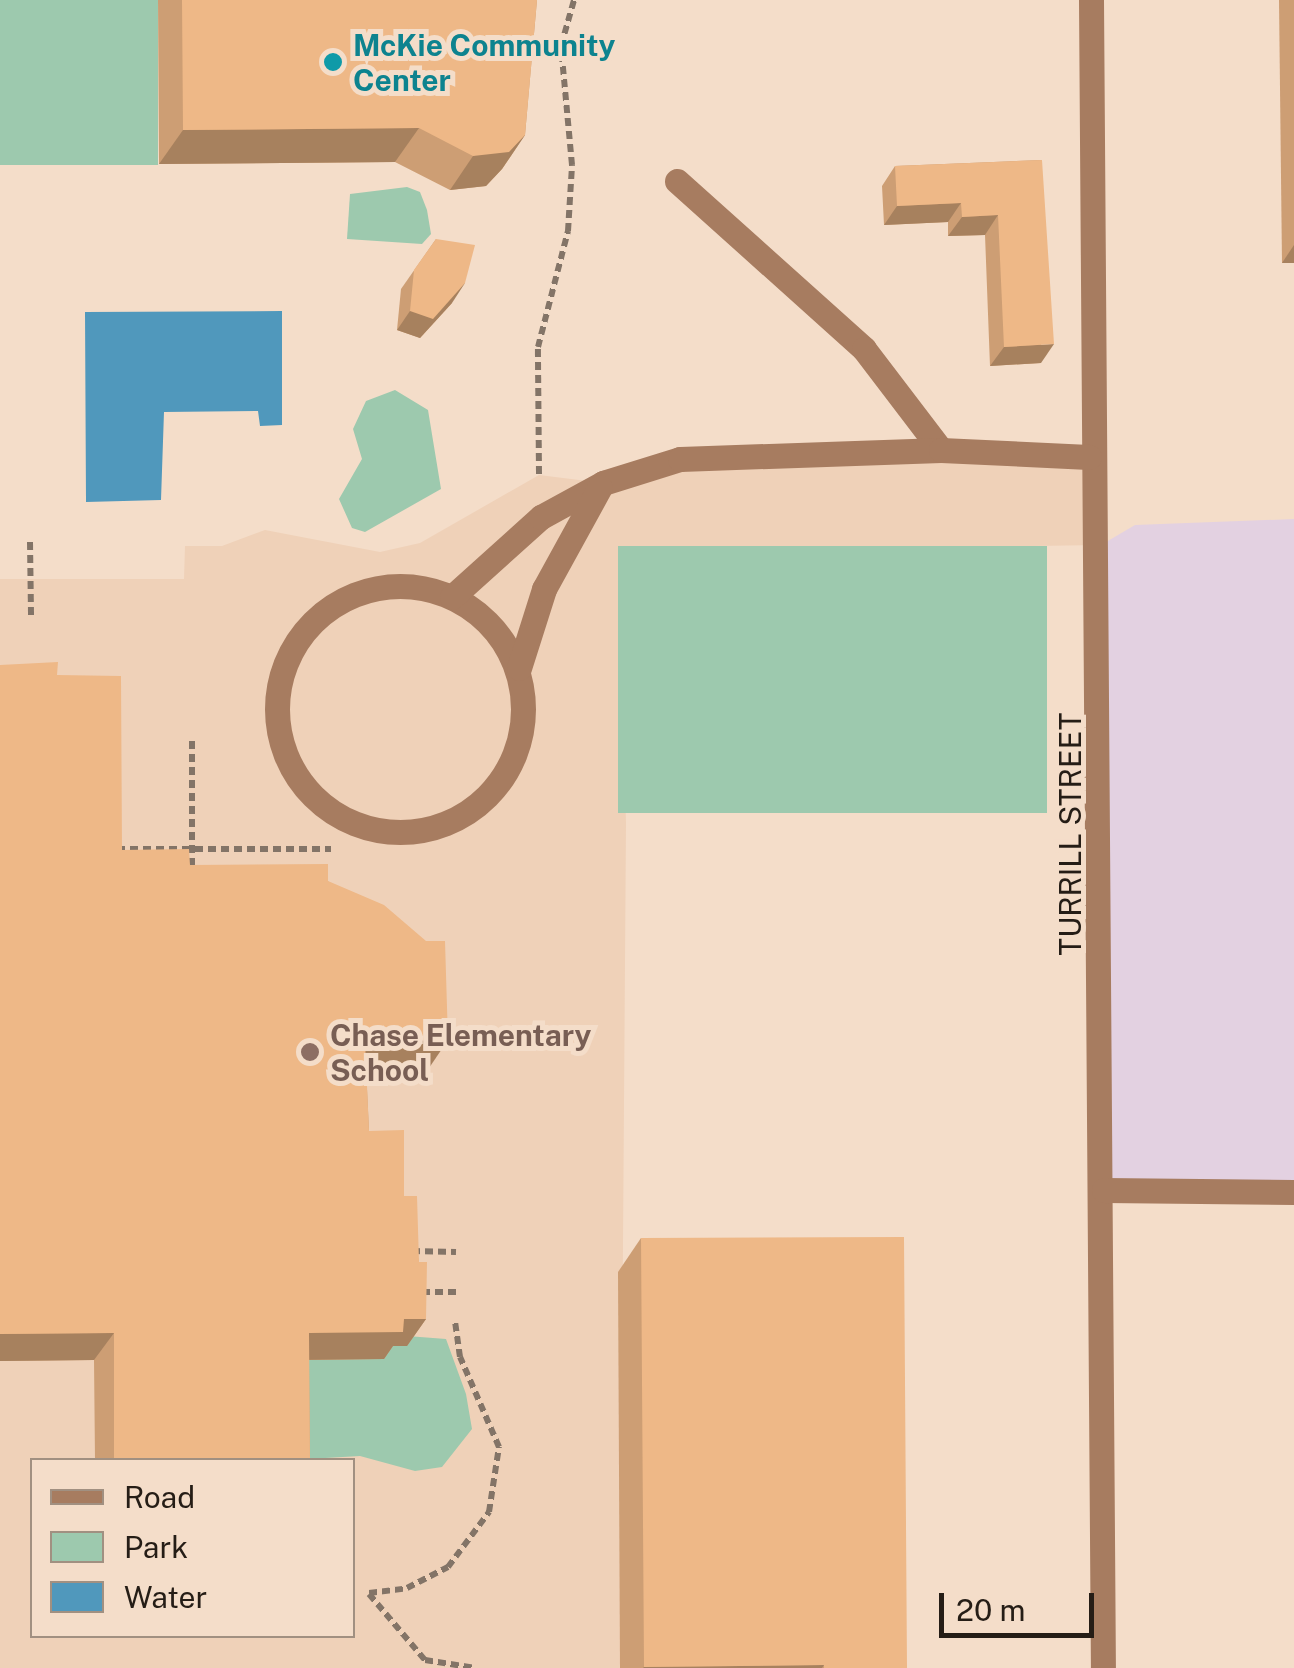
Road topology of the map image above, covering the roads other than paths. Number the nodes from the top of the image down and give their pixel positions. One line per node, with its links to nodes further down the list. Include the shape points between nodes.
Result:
1 (1091, 0): 4 (street, TURRILL STREET)
2 (677, 181): 3 (street, via 864,349)
3 (941, 450): 4 (street); 5 (street, via 680,458)
4 (1089, 457): 8 (street, TURRILL STREET, via 1101,545)
5 (603, 484): 6 (street, via 541,517); 7 (street, via 571,529)
6 (452, 597): 7 (street, via 497,630); 7 (street, via 400,585 358,592 320,613 292,646 275,712 284,754 306,791 366,828 410,833 452,822 494,790 516,754 525,712)
7 (518, 668)
8 (1104, 1190): 9 (street); 10 (street, TURRILL STREET)
9 (1294, 1192)
10 (1102, 1668)

